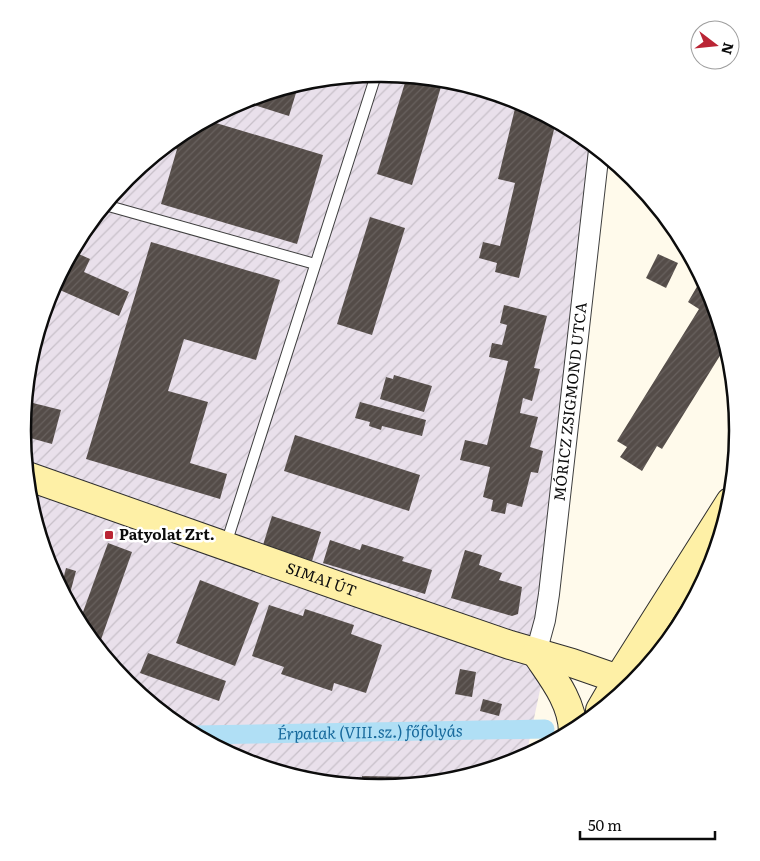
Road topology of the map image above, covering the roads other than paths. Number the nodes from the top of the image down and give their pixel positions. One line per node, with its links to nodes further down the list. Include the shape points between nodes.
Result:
1 (374, 82): 4 (lane)
2 (598, 159): 8 (street, MÓRICZ ZSIGMOND UTCA, via 545,620)
3 (112, 207): 4 (lane)
4 (315, 264): 7 (lane)
5 (34, 479): 7 (main road, SIMAI ÚT)
6 (715, 528): 9 (main road)
7 (226, 545): 8 (main road, SIMAI ÚT)
8 (536, 653): 10 (main road, SIMAI ÚT); 11 (main road, via 566,702)
9 (627, 677)
10 (622, 681)
11 (573, 721)

